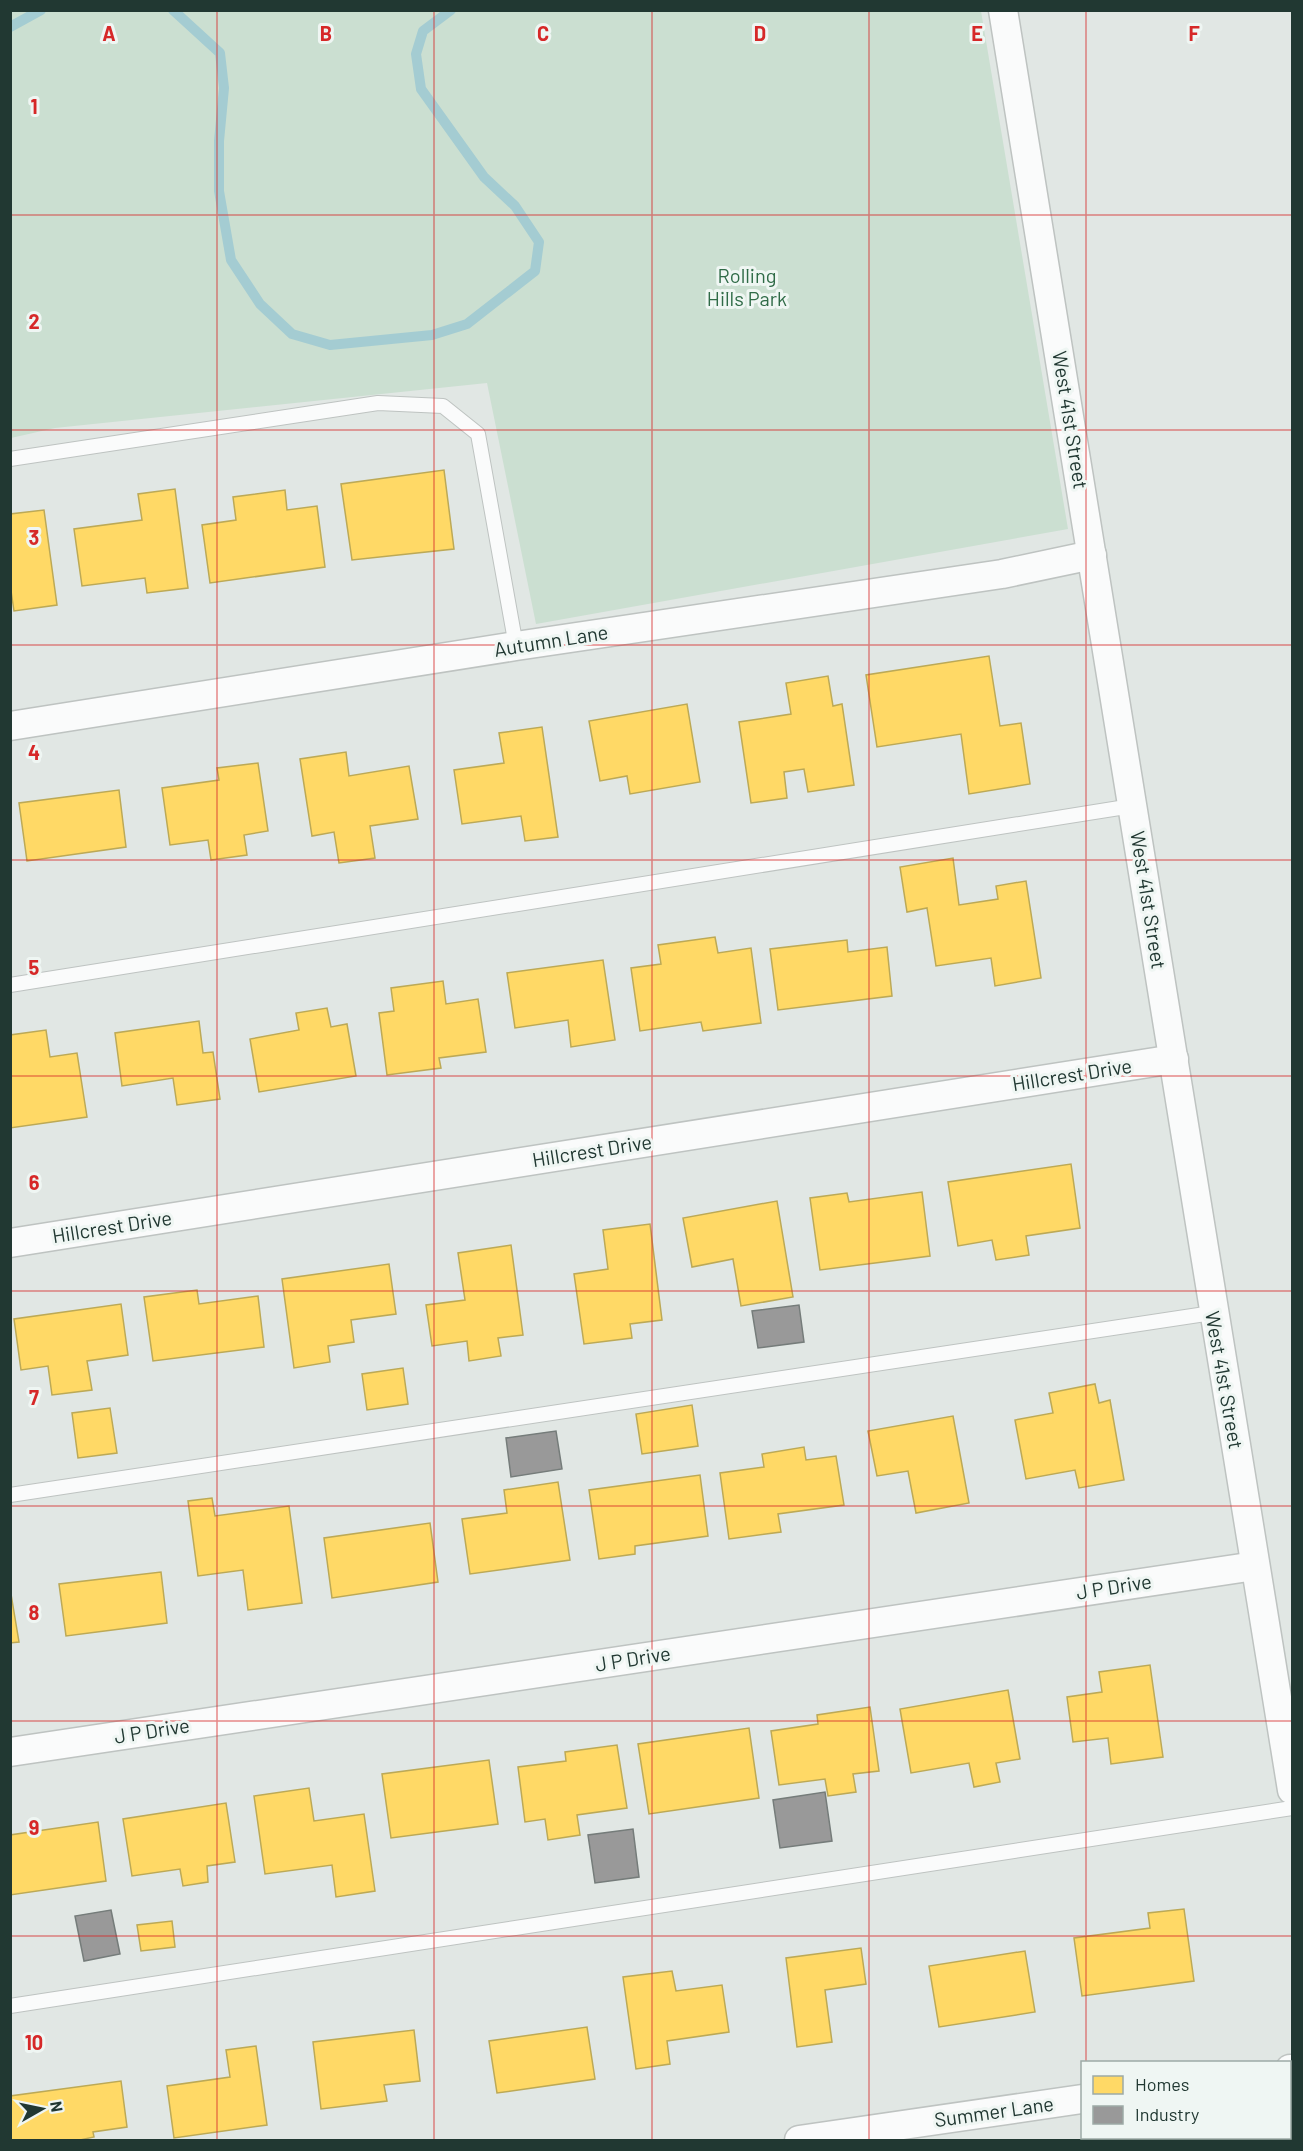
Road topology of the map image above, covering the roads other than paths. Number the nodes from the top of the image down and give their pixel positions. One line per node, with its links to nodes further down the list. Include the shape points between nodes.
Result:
1 (1003, 10): 3 (street, West 41st Street)
2 (10, 459): 4 (lane, via 378,403 443,406 478,434)
3 (1092, 555): 4 (street, Autumn Lane, via 1002,574); 6 (street, West 41st Street)
4 (516, 646): 5 (street, Autumn Lane)
5 (10, 726)
6 (1132, 806): 7 (lane); 8 (street, West 41st Street)
7 (10, 985)
8 (1174, 1059): 9 (street, Hillcrest Drive); 10 (street, West 41st Street)
9 (10, 1243)
10 (1212, 1313): 11 (lane); 12 (street, West 41st Street)
11 (10, 1495)
12 (1255, 1566): 13 (street, J P Drive); 14 (street, West 41st Street)
13 (10, 1752)
14 (1293, 1790)
15 (1293, 1808): 16 (lane)
16 (10, 2006)
17 (1081, 2099): 18 (street, Summer Lane)
18 (799, 2140)

